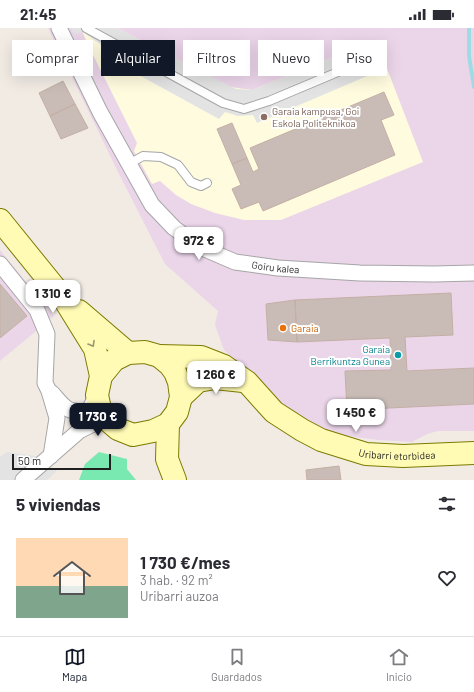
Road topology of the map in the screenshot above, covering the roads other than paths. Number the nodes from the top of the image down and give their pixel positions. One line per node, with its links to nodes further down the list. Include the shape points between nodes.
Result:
1 (59, 28): 4 (street, Goiru kalea)
2 (86, 28): 3 (lane, via 223,103 244,109)
3 (332, 74)
4 (129, 164): 5 (lane, via 143,156 161,157 178,164 191,182 201,186); 8 (street, Goiru kalea, via 152,205 174,228 200,247 235,262 278,268 360,273)
5 (207, 183)
6 (0, 220): 9 (main road)
7 (0, 264): 13 (street, via 37,310 46,334 45,384)
8 (474, 273)
9 (64, 299): 10 (main road); 15 (main road, one-way to 15, via 95,349)
10 (128, 353): 11 (main road, via 145,352); 15 (main road, via 114,360)
11 (158, 356): 12 (main road, Uribarri etorbidea, via 201,357 224,366); 14 (main road, via 175,372)
12 (247, 382): 14 (main road, via 215,378 198,381); 20 (main road, Uribarri etorbidea, via 274,412 321,440 366,454 403,456)
13 (49, 391): 15 (street, via 64,407 73,412); 16 (street)
14 (181, 397): 17 (main road, via 177,412)
15 (98, 400): 18 (street); 19 (main road, via 118,429)
16 (57, 418): 18 (street, via 61,423); 21 (street)
17 (168, 424): 19 (main road, via 153,431); 22 (main road)
18 (79, 431): 21 (street)
19 (136, 434): 22 (main road)
20 (474, 453)
21 (51, 456): 23 (street)
22 (167, 459): 24 (main road)
23 (23, 480)
24 (175, 480)

